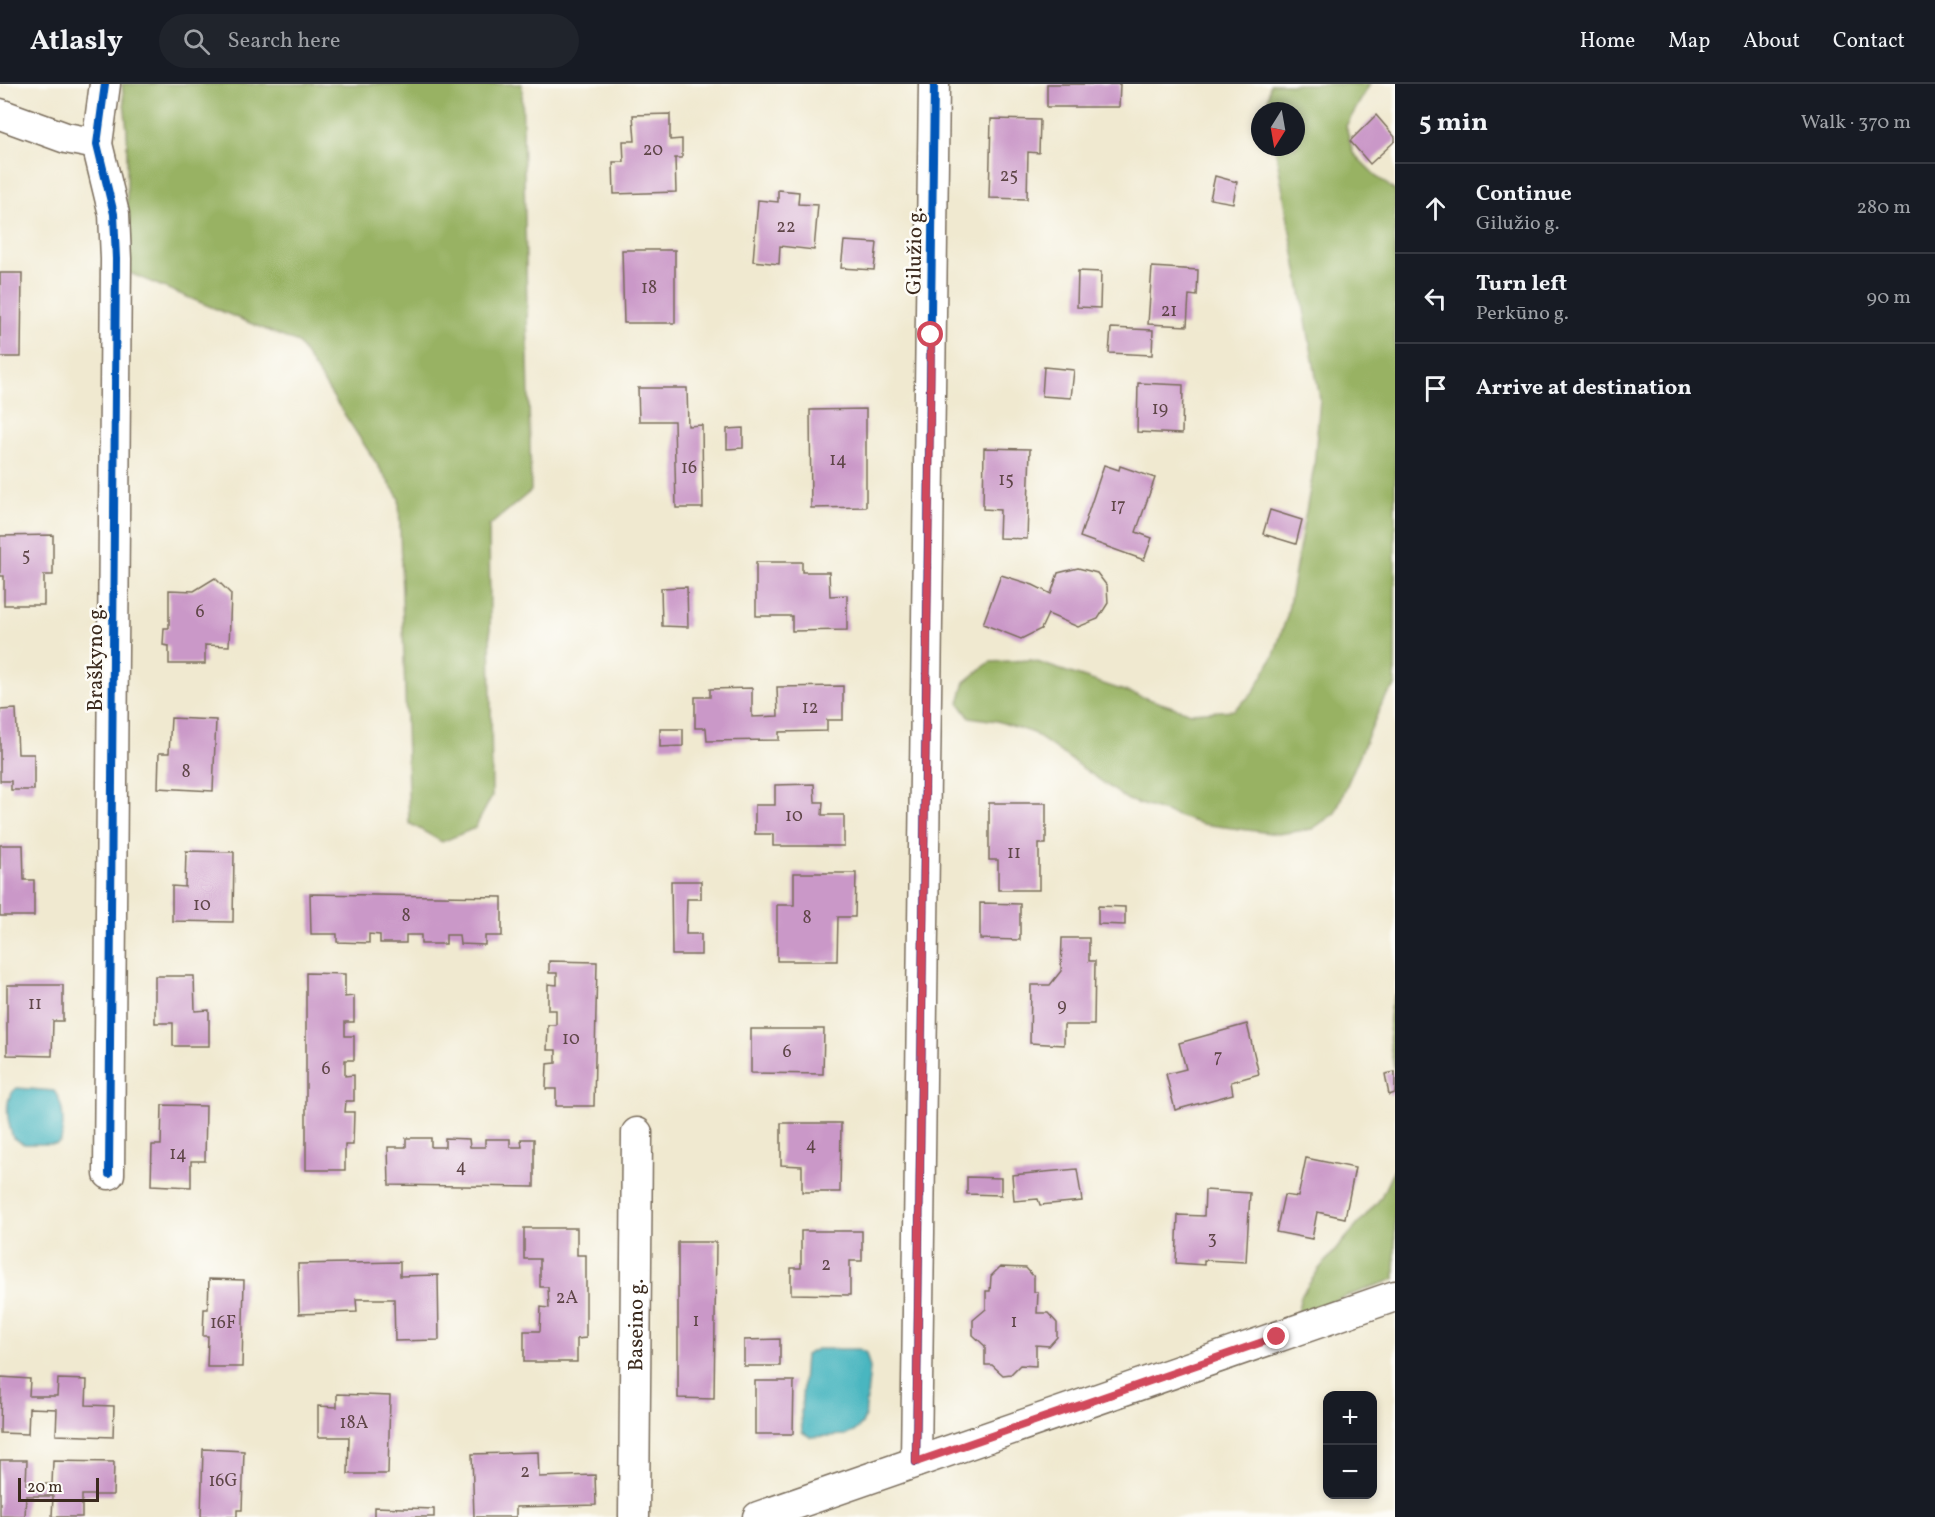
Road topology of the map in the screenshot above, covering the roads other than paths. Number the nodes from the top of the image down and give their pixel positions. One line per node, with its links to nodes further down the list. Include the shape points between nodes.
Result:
1 (105, 84): 4 (street)
2 (934, 84): 8 (street, Gilužio g.)
3 (0, 114): 4 (street, via 66,138)
4 (97, 144): 6 (street, Braškyno g., via 114,214 116,259)
5 (637, 1133): 9 (street, Baseino g.)
6 (109, 1174)
7 (1395, 1296): 8 (street)
8 (916, 1462): 10 (street)
9 (634, 1517)
10 (758, 1517)

